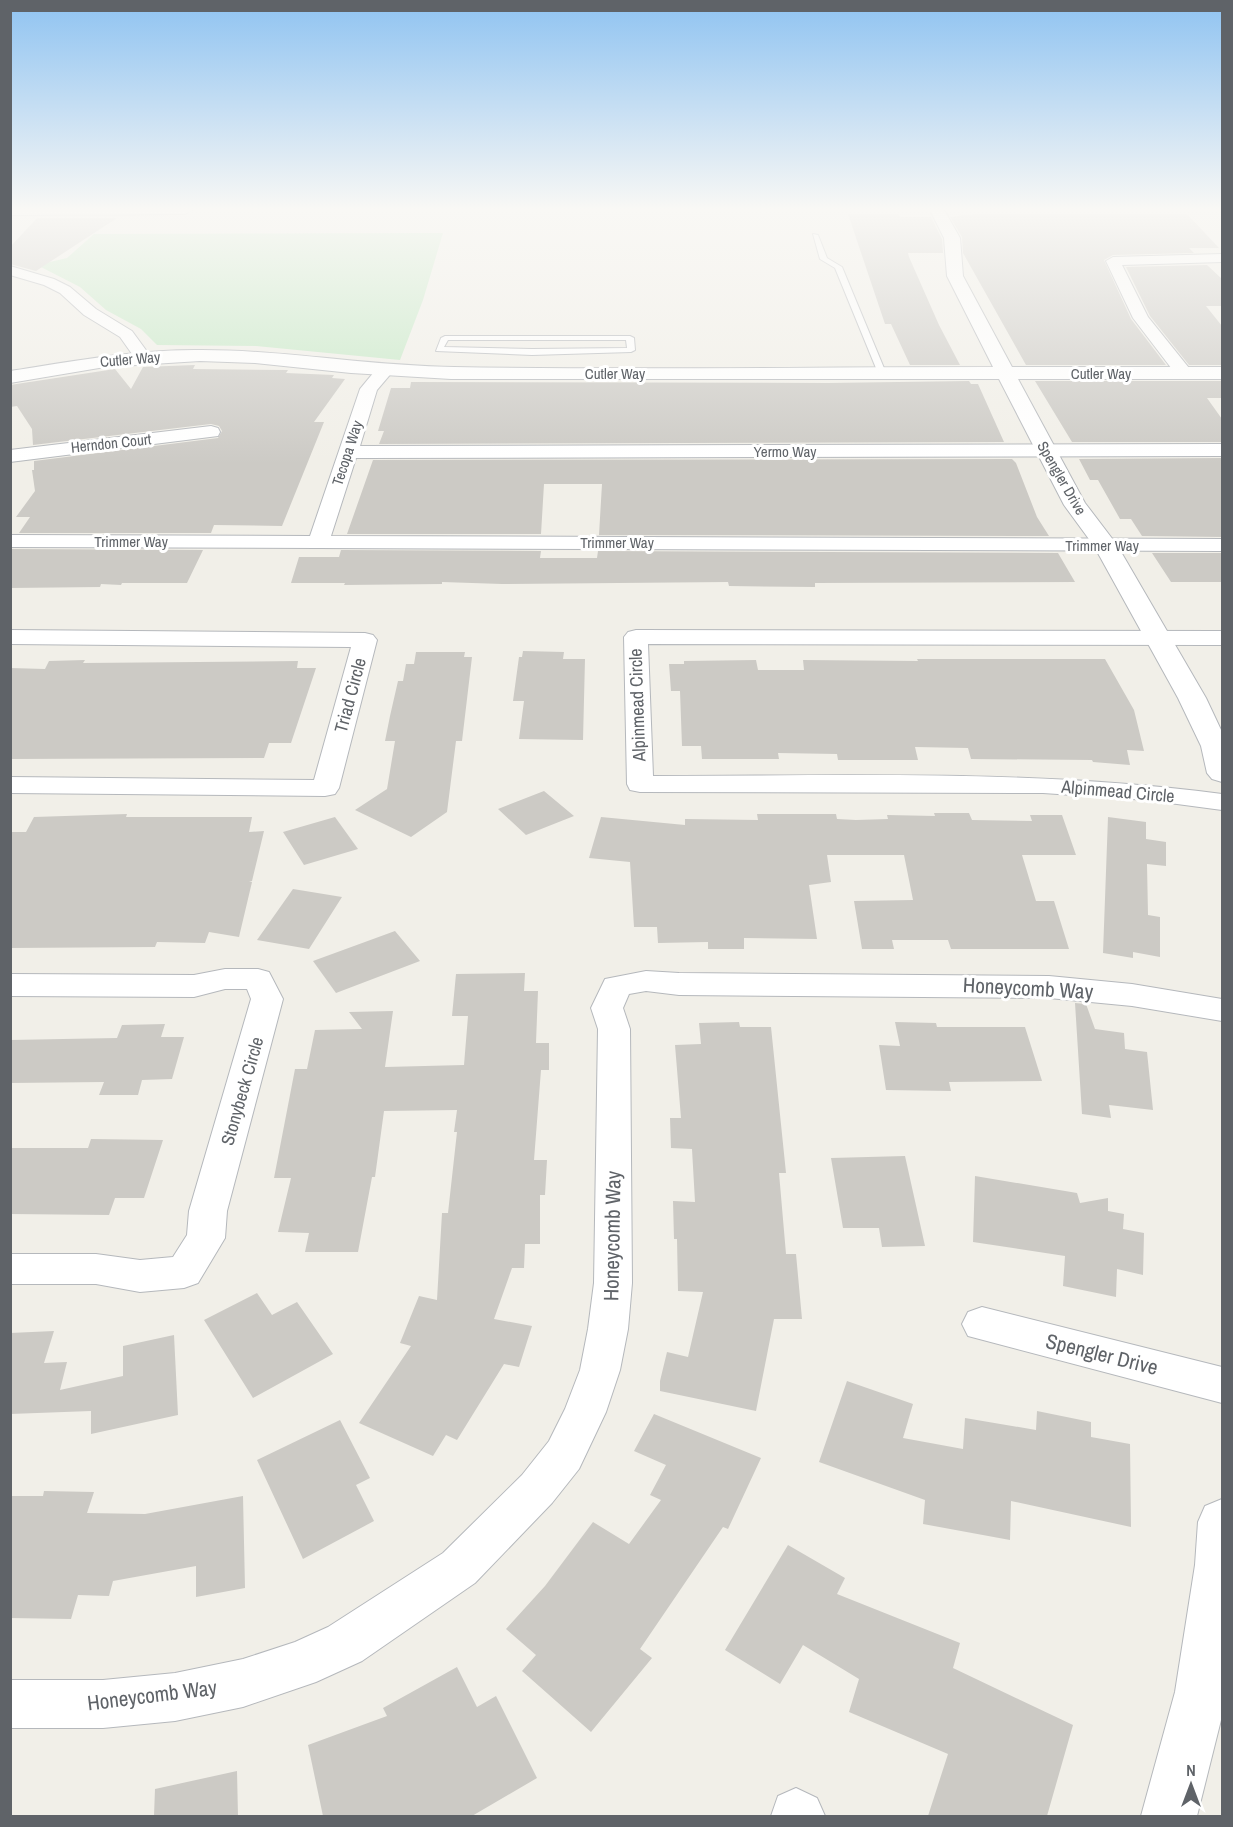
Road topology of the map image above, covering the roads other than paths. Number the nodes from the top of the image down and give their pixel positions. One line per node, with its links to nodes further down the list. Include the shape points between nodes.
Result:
1 (69, 293): 7 (street, via 126,334)
2 (849, 293): 10 (lane)
3 (964, 293): 11 (street, Spengler Drive)
4 (1129, 293): 12 (street, via 1141,318)
5 (530, 338): 6 (lane); 6 (lane, via 445,338 439,349); 6 (lane, via 630,338 631,350)
6 (532, 352): 9 (lane)
7 (143, 357): 8 (street, Cutler Way, via 237,356); 14 (street, Cutler Way)
8 (385, 370): 9 (street, Cutler Way); 18 (street, Tecopa Way, via 369,389)
9 (538, 373): 10 (street, Cutler Way)
10 (882, 373): 11 (street, Cutler Way)
11 (1005, 373): 12 (street, Cutler Way); 17 (street, Spengler Drive)
12 (1184, 373): 13 (street, Cutler Way)
13 (1222, 373)
14 (10, 377)
15 (211, 432): 19 (street, Herndon Court)
16 (1222, 450): 17 (street, Yermo Way)
17 (1046, 451): 18 (street, Yermo Way); 22 (street, Spengler Drive, via 1074,505)
18 (347, 452): 21 (street, Tecopa Way)
19 (10, 456)
20 (10, 541): 21 (street, Trimmer Way)
21 (319, 541): 22 (street, Trimmer Way)
22 (1105, 545): 23 (street, Trimmer Way); 26 (street, Spengler Drive)
23 (1222, 545)
24 (10, 637): 28 (street, Triad Circle, via 365,640 326,788)
25 (1222, 638): 26 (street)
26 (1158, 639): 27 (street, Spengler Drive, via 1215,746); 29 (street, Alpinmead Circle, via 636,637 639,784 1043,785)
27 (1222, 773)
28 (10, 785)
29 (1222, 802)
30 (10, 985): 32 (street, Stonybeck Circle, via 194,986 225,979 258,979 267,999 208,1211 206,1238 184,1272 140,1276 96,1269)
31 (1222, 1010): 36 (street, Honeycomb Way, via 1132,995 1009,985 646,981 615,986 607,1008 614,1029 613,1283 608,1329 600,1370 585,1412 564,1455 537,1489 459,1568 345,1644 299,1665 243,1683 175,1697 103,1704)
32 (10, 1269)
33 (982, 1324): 34 (street, Spengler Drive)
34 (1222, 1385)
35 (1222, 1522): 37 (street, via 1220,1565 1202,1692)
36 (10, 1704)
37 (1168, 1816)

